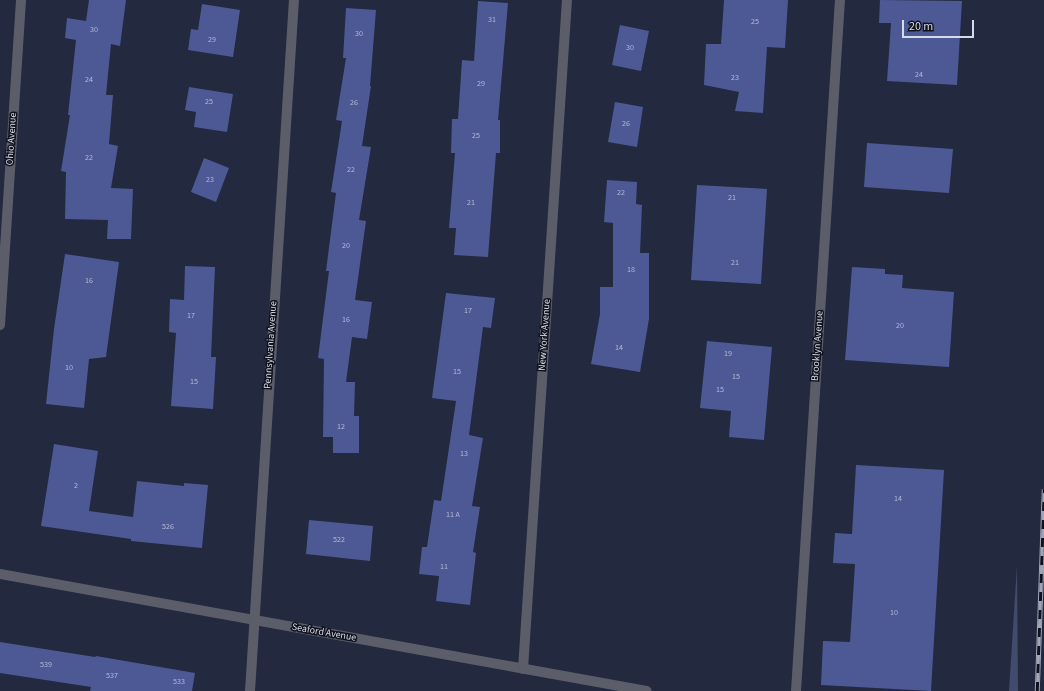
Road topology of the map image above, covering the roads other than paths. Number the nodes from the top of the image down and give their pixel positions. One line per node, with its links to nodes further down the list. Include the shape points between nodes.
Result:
1 (21, 0): 5 (street, Ohio Avenue)
2 (294, 0): 7 (street, Pennsylvania Avenue)
3 (567, 0): 8 (street, New York Avenue)
4 (840, 0): 11 (street, Brooklyn Avenue)
5 (0, 325)
6 (0, 574): 7 (street, Seaford Avenue)
7 (254, 620): 8 (street, Seaford Avenue); 9 (street, Pennsylvania Avenue)
8 (523, 669): 10 (street, Seaford Avenue)
9 (250, 691)
10 (648, 691)
11 (796, 691)

